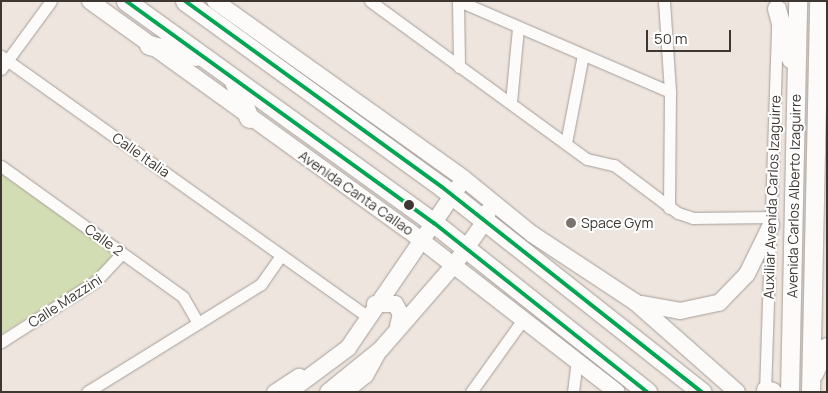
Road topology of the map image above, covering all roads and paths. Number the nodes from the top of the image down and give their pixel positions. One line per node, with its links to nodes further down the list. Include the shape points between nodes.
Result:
1 (50, 1): 18 (street)
2 (90, 1): 14 (main road, Avenida Canta Callao)
3 (126, 1): 17 (highway, Avenida Canta Callao)
4 (185, 1): 28 (highway)
5 (215, 1): 27 (main road)
6 (664, 1): 22 (street)
7 (798, 1): 21 (main road, Avenida Carlos Alberto Izaguirre)
8 (819, 1): 13 (main road, Avenida Carlos Alberto Izaguirre)
9 (371, 2): 19 (street)
10 (462, 2): 12 (street); 19 (street)
11 (777, 5): 21 (main road); 32 (street, Auxiliar Avenida Carlos Izaguirre)
12 (518, 28): 15 (street); 23 (street)
13 (818, 38): 16 (main road); 49 (main road, Avenida Carlos Alberto Izaguirre)
14 (149, 45): 17 (highway); 24 (main road, Avenida Canta Callao)
15 (583, 55): 22 (street); 25 (street)
16 (827, 58)
17 (206, 59): 20 (highway, Avenida Canta Callao)
18 (3, 61): 37 (street, Calle Italia)
19 (459, 67): 23 (street)
20 (233, 78): 24 (highway); 33 (highway, Avenida Canta Callao)
21 (796, 78): 62 (main road, Avenida Carlos Alberto Izaguirre)
22 (670, 92): 30 (street)
23 (511, 102): 25 (street)
24 (249, 118): 34 (main road, Avenida Canta Callao)
25 (566, 143): 30 (street, via 587,159 614,165)
26 (1, 166): 36 (street, Calle 2)
27 (463, 178): 28 (main road); 29 (main road)
28 (454, 196): 31 (highway); 33 (main road)
29 (490, 200): 31 (main road); 39 (main road)
30 (669, 208): 32 (street, via 693,218)
31 (486, 220): 35 (main road); 60 (highway)
32 (772, 221): 39 (main road, via 746,274 719,303 680,312 658,311); 50 (street, Auxiliar Avenida Carlos Izaguirre)
33 (434, 223): 34 (main road); 35 (highway, Avenida Canta Callao)
34 (422, 240): 38 (main road, Avenida Canta Callao); 40 (main road)
35 (466, 248): 38 (main road); 59 (highway, Avenida Canta Callao)
36 (122, 253): 42 (street, Calle 2, via 183,297); 45 (street, Calle Mazzini, via 96,282)
37 (281, 255): 40 (street, Calle Italia); 42 (street, via 261,284)
38 (454, 265): 41 (main road, Avenida Canta Callao); 43 (main road)
39 (635, 302): 61 (main road)
40 (372, 311): 43 (main road, via 387,301 398,306); 44 (main road)
41 (524, 318): 48 (main road, Avenida Canta Callao); 56 (street)
42 (198, 322): 51 (street)
43 (398, 326): 47 (main road)
44 (356, 338): 52 (street); 53 (main road, via 330,365)
45 (1, 342)
46 (827, 347): 49 (main road)
47 (381, 349): 54 (main road); 55 (street, via 366,376)
48 (577, 360): 57 (street); 58 (main road, Avenida Canta Callao)
49 (811, 387)
50 (768, 391)
51 (88, 392)
52 (274, 392)
53 (289, 392)
54 (328, 392)
55 (346, 392)
56 (471, 392)
57 (574, 392)
58 (617, 392)
59 (647, 392)
60 (702, 392)
61 (737, 392)
62 (790, 392)

